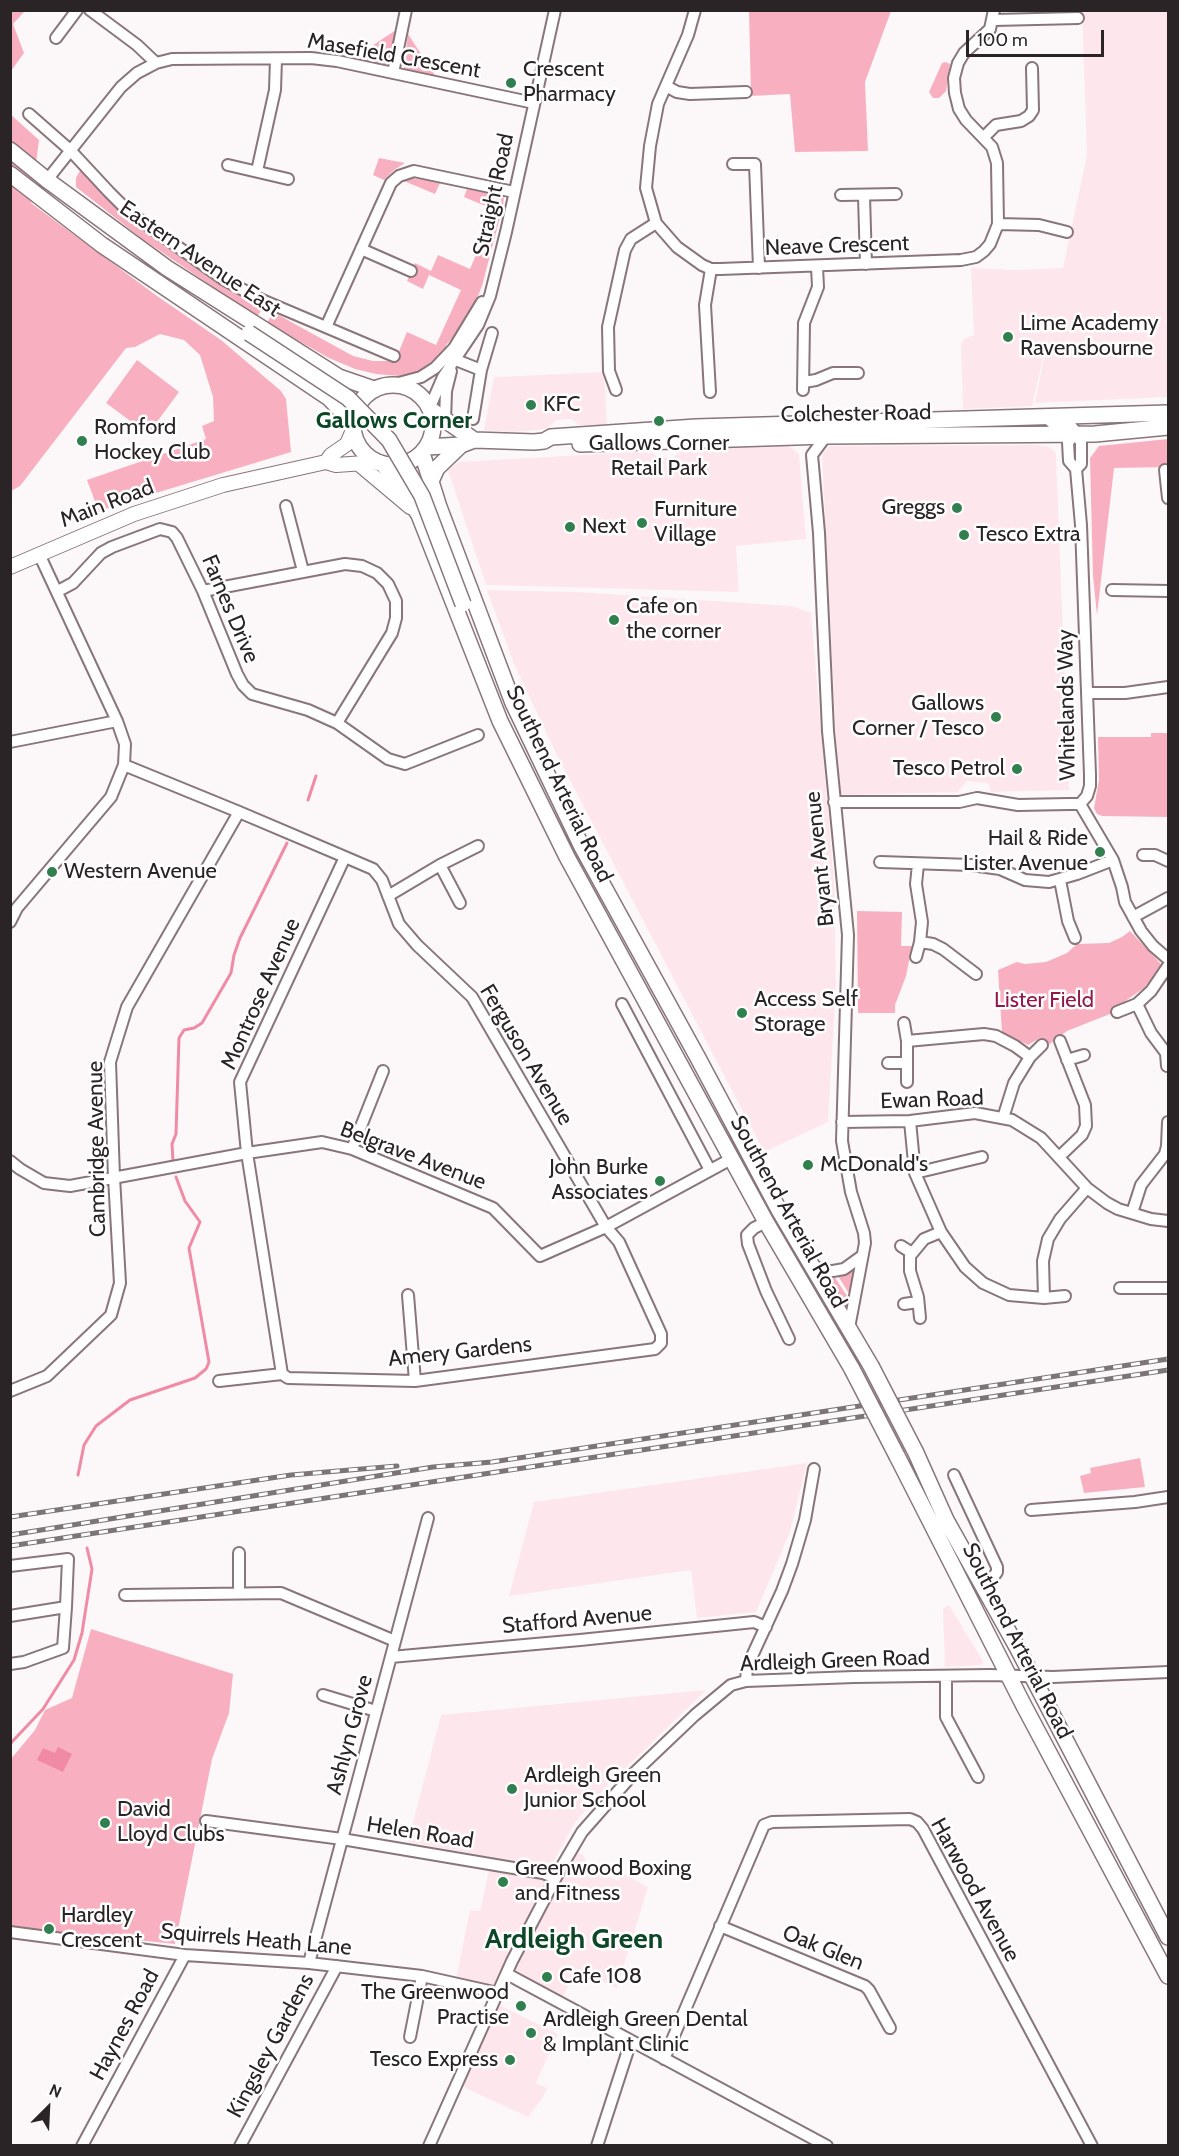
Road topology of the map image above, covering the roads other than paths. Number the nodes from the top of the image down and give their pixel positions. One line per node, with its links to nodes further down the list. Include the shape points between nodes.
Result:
1 (77, 10): 8 (street)
2 (90, 10): 10 (street)
3 (406, 10): 12 (street)
4 (555, 10): 15 (street, Straight Road)
5 (695, 10): 13 (street)
6 (994, 15): 7 (street); 17 (street, Neave Crescent, via 986,35 964,53 954,78 959,109)
7 (1078, 18)
8 (56, 38)
9 (276, 59): 10 (street, Masefield Crescent, via 189,58); 12 (street, Masefield Crescent, via 328,60); 22 (street, via 275,90)
10 (156, 63): 19 (street, Masefield Crescent, via 121,87)
11 (1032, 68): 17 (street, via 1033,110 1029,116 996,125)
12 (393, 73): 15 (street, Masefield Crescent)
13 (666, 86): 14 (street, via 690,94); 30 (street, via 658,104 646,174)
14 (746, 92)
15 (534, 103): 26 (street, Straight Road)
16 (29, 114): 19 (street)
17 (984, 137): 31 (street, Neave Crescent, via 997,163)
18 (10, 150): 25 (highway, Eastern Avenue East)
19 (70, 150): 25 (street, Masefield Crescent); 42 (street, via 129,212 191,257 262,300)
20 (733, 164): 37 (street, via 755,164)
21 (228, 165): 22 (street)
22 (257, 171): 24 (street)
23 (10, 174): 41 (highway, Eastern Avenue East)
24 (288, 179)
25 (47, 180): 36 (highway, Eastern Avenue East)
26 (514, 192): 33 (street, via 414,171 399,176 391,183); 40 (street, Straight Road)
27 (896, 194): 29 (street)
28 (842, 195): 29 (street)
29 (864, 196): 34 (street)
30 (656, 223): 38 (street, via 686,254); 51 (street, via 631,238 625,250 608,327 609,371)
31 (998, 224): 32 (street, via 1039,225); 34 (street, Neave Crescent, via 990,244 976,257)
32 (1067, 232)
33 (361, 249): 39 (street); 42 (street)
34 (866, 264): 35 (street, Neave Crescent)
35 (818, 267): 37 (street, Neave Crescent); 48 (street, via 818,287 804,323 804,386 833,374)
36 (167, 268): 43 (highway); 50 (highway, Eastern Avenue East, via 339,377)
37 (759, 268): 38 (street, Neave Crescent)
38 (711, 269): 52 (street, via 705,305)
39 (411, 272)
40 (494, 282): 46 (street, Straight Road, via 478,325); 49 (street, Straight Road, via 442,362 421,377)
41 (173, 294): 43 (highway); 59 (highway, Eastern Avenue East, via 329,398)
42 (326, 327): 45 (street)
43 (249, 333): 83 (highway, bridge, via 348,398 389,440 422,496)
44 (492, 333): 47 (street)
45 (394, 356)
46 (456, 360): 47 (street); 53 (street, Straight Road, via 443,377); 58 (street, via 446,391)
47 (481, 370): 57 (street)
48 (858, 373)
49 (395, 384): 50 (highway); 53 (highway, via 415,391)
50 (374, 389): 59 (highway, via 357,406)
51 (616, 390)
52 (710, 392)
53 (430, 409): 58 (highway); 66 (highway, via 433,431)
54 (1168, 413): 55 (highway, Colchester Road)
55 (1088, 415): 56 (highway, Colchester Road); 61 (highway)
56 (1046, 417): 61 (street, via 1055,426 1071,426); 64 (highway, Colchester Road, via 696,427 551,437)
57 (473, 419)
58 (445, 421): 65 (highway)
59 (353, 426): 68 (main road, Main Road, via 347,444); 69 (highway, via 364,453)
60 (1168, 427): 61 (highway, Colchester Road)
61 (1076, 434): 62 (highway, Colchester Road); 85 (street, Whitelands Way, via 1068,442 1069,461 1076,469 1081,525)
62 (826, 436): 63 (highway, Colchester Road); 67 (street)
63 (794, 437): 64 (highway, Colchester Road, via 552,445); 67 (street)
64 (544, 441): 65 (highway, Colchester Road)
65 (468, 443): 66 (highway, Colchester Road); 72 (highway, via 437,468)
66 (424, 450): 69 (highway, via 402,464); 72 (highway, Southend Arterial Road)
67 (812, 454): 93 (street, Bryant Avenue)
68 (326, 462): 70 (main road, Main Road); 76 (main road, Main Road, via 212,488 134,514)
69 (381, 463): 70 (main road, Main Road); 75 (highway, Southend Arterial Road, via 412,502)
70 (360, 465): 75 (main road, via 410,507)
71 (1165, 470): 73 (street)
72 (432, 479): 86 (highway, Southend Arterial Road)
73 (1168, 498)
74 (286, 506): 78 (street)
75 (423, 526): 88 (highway, Southend Arterial Road)
76 (39, 554): 77 (main road, Main Road); 80 (street)
77 (10, 567)
78 (303, 571): 81 (street); 89 (street, via 345,564 362,566 388,584 396,601 392,633)
79 (1112, 590): 82 (street)
80 (58, 591): 81 (street, Farnes Drive, via 73,583 101,553 160,529 177,538); 87 (street)
81 (203, 591): 89 (street, Farnes Drive, via 243,685 252,694)
82 (1168, 591)
83 (463, 604): 86 (highway, via 501,688); 88 (highway)
84 (1168, 687): 85 (street)
85 (1087, 693): 94 (street, Whitelands Way, via 1090,786)
86 (513, 703): 154 (highway, Southend Arterial Road, via 582,847)
87 (117, 721): 91 (street); 92 (street, via 125,744)
88 (500, 721): 140 (highway, Southend Arterial Road, via 567,857)
89 (337, 723): 90 (street, Farnes Drive, via 388,759 405,764)
90 (478, 735)
91 (10, 742)
92 (124, 765): 95 (street, Ferguson Avenue); 108 (street, via 111,797)
93 (834, 802): 94 (street, Whitelands Way, via 959,802 977,798 1018,805); 134 (street, Bryant Avenue, via 848,935)
94 (1080, 804): 99 (street)
95 (239, 812): 98 (street, Ferguson Avenue); 144 (street, Cambridge Avenue, via 127,1007 110,1062)
96 (478, 846): 103 (street)
97 (1143, 855): 100 (street)
98 (345, 857): 105 (street, Ferguson Avenue, via 373,869); 137 (street, Montrose Avenue, via 240,1082)
99 (1113, 860): 104 (street); 109 (street)
100 (1168, 861)
101 (880, 862): 102 (street)
102 (918, 864): 104 (street, via 971,865 1000,869 1036,882); 112 (street)
103 (440, 865): 105 (street); 107 (street)
104 (1060, 880): 111 (street)
105 (388, 896): 149 (street, Ferguson Avenue, via 399,924 472,997)
106 (1168, 898): 109 (street)
107 (460, 903)
108 (14, 907): 110 (street)
109 (1133, 916): 114 (street, via 1147,939)
110 (10, 922)
111 (1075, 938)
112 (920, 942): 113 (street); 116 (street, via 943,949)
113 (916, 957)
114 (1168, 959)
115 (1168, 966): 118 (street)
116 (976, 974)
117 (622, 1004): 142 (street)
118 (1137, 1004): 119 (street); 129 (street, via 1166,1053)
119 (1117, 1012)
120 (904, 1023): 121 (street)
121 (907, 1041): 125 (street, via 984,1034 996,1036); 128 (street)
122 (1060, 1041): 126 (street)
123 (1042, 1045): 125 (street)
124 (1084, 1055): 126 (street)
125 (1030, 1057): 132 (street, via 1014,1083)
126 (1066, 1060): 139 (street, via 1085,1106 1086,1126)
127 (888, 1063): 128 (street)
128 (907, 1063): 131 (street)
129 (1167, 1066)
130 (383, 1071): 136 (street)
131 (907, 1082)
132 (1003, 1118): 133 (street, Ewan Road, via 975,1113); 139 (street, Ewan Road, via 1041,1137)
133 (910, 1121): 134 (street, Ewan Road); 143 (street)
134 (842, 1122): 153 (street, Bryant Avenue, via 851,1192 864,1233)
135 (1168, 1122): 146 (street, via 1165,1154 1141,1185)
136 (352, 1149): 137 (street, Belgrave Avenue, via 322,1142); 149 (street, Belgrave Avenue, via 493,1208 540,1256)
137 (247, 1153): 144 (street, Belgrave Avenue); 165 (street)
138 (982, 1157): 143 (street)
139 (1059, 1157): 145 (street, Ewan Road)
140 (731, 1159): 142 (street, Belgrave Avenue); 148 (highway, Southend Arterial Road)
141 (10, 1161): 144 (street, Belgrave Avenue, via 44,1182 70,1186)
142 (710, 1170): 149 (street, Belgrave Avenue)
143 (915, 1173): 150 (street)
144 (114, 1177): 168 (street, Cambridge Avenue, via 120,1283 111,1315 47,1376)
145 (1087, 1188): 146 (street, Ewan Road, via 1118,1209); 159 (street, via 1048,1239 1043,1261)
146 (1132, 1213): 147 (street, Ewan Road)
147 (1168, 1221)
148 (766, 1222): 164 (street, via 747,1235 748,1244); 188 (highway, Southend Arterial Road, bridge, via 852,1369)
149 (606, 1227): 167 (street, Amery Gardens, via 619,1242 661,1334 661,1343 655,1349)
150 (941, 1232): 152 (street, via 924,1239); 159 (street, via 957,1258 982,1283 1009,1295)
151 (901, 1246): 152 (street)
152 (912, 1253): 160 (street, via 910,1271)
153 (862, 1256): 154 (street, via 844,1269 833,1271); 163 (street, Bryant Avenue)
154 (811, 1265): 163 (highway, Southend Arterial Road)
155 (1168, 1287): 156 (street)
156 (1120, 1288)
157 (408, 1295): 167 (street)
158 (1065, 1296): 159 (street)
159 (1044, 1298)
160 (918, 1302): 161 (street); 162 (street)
161 (904, 1304)
162 (920, 1318)
163 (849, 1328): 176 (highway, Southend Arterial Road, bridge)
164 (789, 1340)
165 (282, 1374): 166 (street, Amery Gardens); 167 (street, Amery Gardens, via 288,1378)
166 (219, 1381)
167 (415, 1381)
168 (10, 1391)
169 (814, 1469): 182 (street, via 792,1564)
170 (954, 1475): 176 (street, Southend Arterial Road, via 997,1567 994,1576)
171 (1168, 1497): 172 (street)
172 (1031, 1510)
173 (428, 1518): 183 (street, Ashlyn Grove)
174 (239, 1553): 177 (street)
175 (10, 1566): 179 (street, via 68,1559)
176 (979, 1583): 180 (highway, Southend Arterial Road)
177 (239, 1592): 178 (street); 183 (street, via 281,1593)
178 (125, 1594)
179 (66, 1607): 181 (street); 185 (street, via 63,1648)
180 (994, 1609): 188 (highway, via 996,1628 1014,1665); 189 (highway, Southend Arterial Road)
181 (10, 1616)
182 (766, 1627): 184 (street, Stafford Avenue, via 754,1622); 190 (street, via 747,1667)
183 (395, 1641): 184 (street, Ashlyn Grove)
184 (391, 1657): 192 (street, Ashlyn Grove)
185 (10, 1664)
186 (1168, 1672): 189 (street, Ardleigh Green Road)
187 (946, 1676): 188 (street, Ardleigh Green Road); 190 (street, Ardleigh Green Road); 194 (street, via 946,1717)
188 (1009, 1676): 189 (street, Ardleigh Green Road); 193 (highway, Southend Arterial Road)
189 (1031, 1677): 193 (highway, via 1026,1689 1045,1728); 200 (highway, Southend Arterial Road)
190 (746, 1681): 197 (street, Ardleigh Green Road, via 721,1692 634,1773 582,1832)
191 (323, 1695): 192 (street)
192 (376, 1712): 196 (street, Ashlyn Grove)
193 (1043, 1741): 206 (highway, Southend Arterial Road)
194 (978, 1778)
195 (206, 1821): 196 (street, Helen Road)
196 (342, 1839): 197 (street, Helen Road); 202 (street, Ashlyn Grove)
197 (555, 1878): 204 (street, Ardleigh Green Road)
198 (720, 1926): 208 (street, Oak Glen, via 865,1986); 211 (street, Harwood Avenue); 217 (street, Harwood Avenue, via 767,1823 910,1819 917,1822)
199 (10, 1932): 201 (street, Squirrels Heath Lane)
200 (1168, 1937)
201 (185, 1955): 202 (street, Squirrels Heath Lane); 212 (street, Haynes Road)
202 (309, 1963): 203 (street, Squirrels Heath Lane)
203 (337, 1966): 205 (street, Squirrels Heath Lane); 213 (street, Kingsley Gardens)
204 (507, 1974): 207 (street, Ardleigh Green Road); 210 (street)
205 (422, 1976): 207 (street, Squirrels Heath Lane); 209 (street)
206 (1168, 1976)
207 (498, 1993): 214 (street, Ardleigh Green Road)
208 (890, 2028)
209 (410, 2037)
210 (631, 2041): 211 (street); 215 (street)
211 (664, 2059): 216 (street)
212 (82, 2145)
213 (240, 2145)
214 (429, 2145)
215 (597, 2145)
216 (827, 2145)
217 (1092, 2145)

